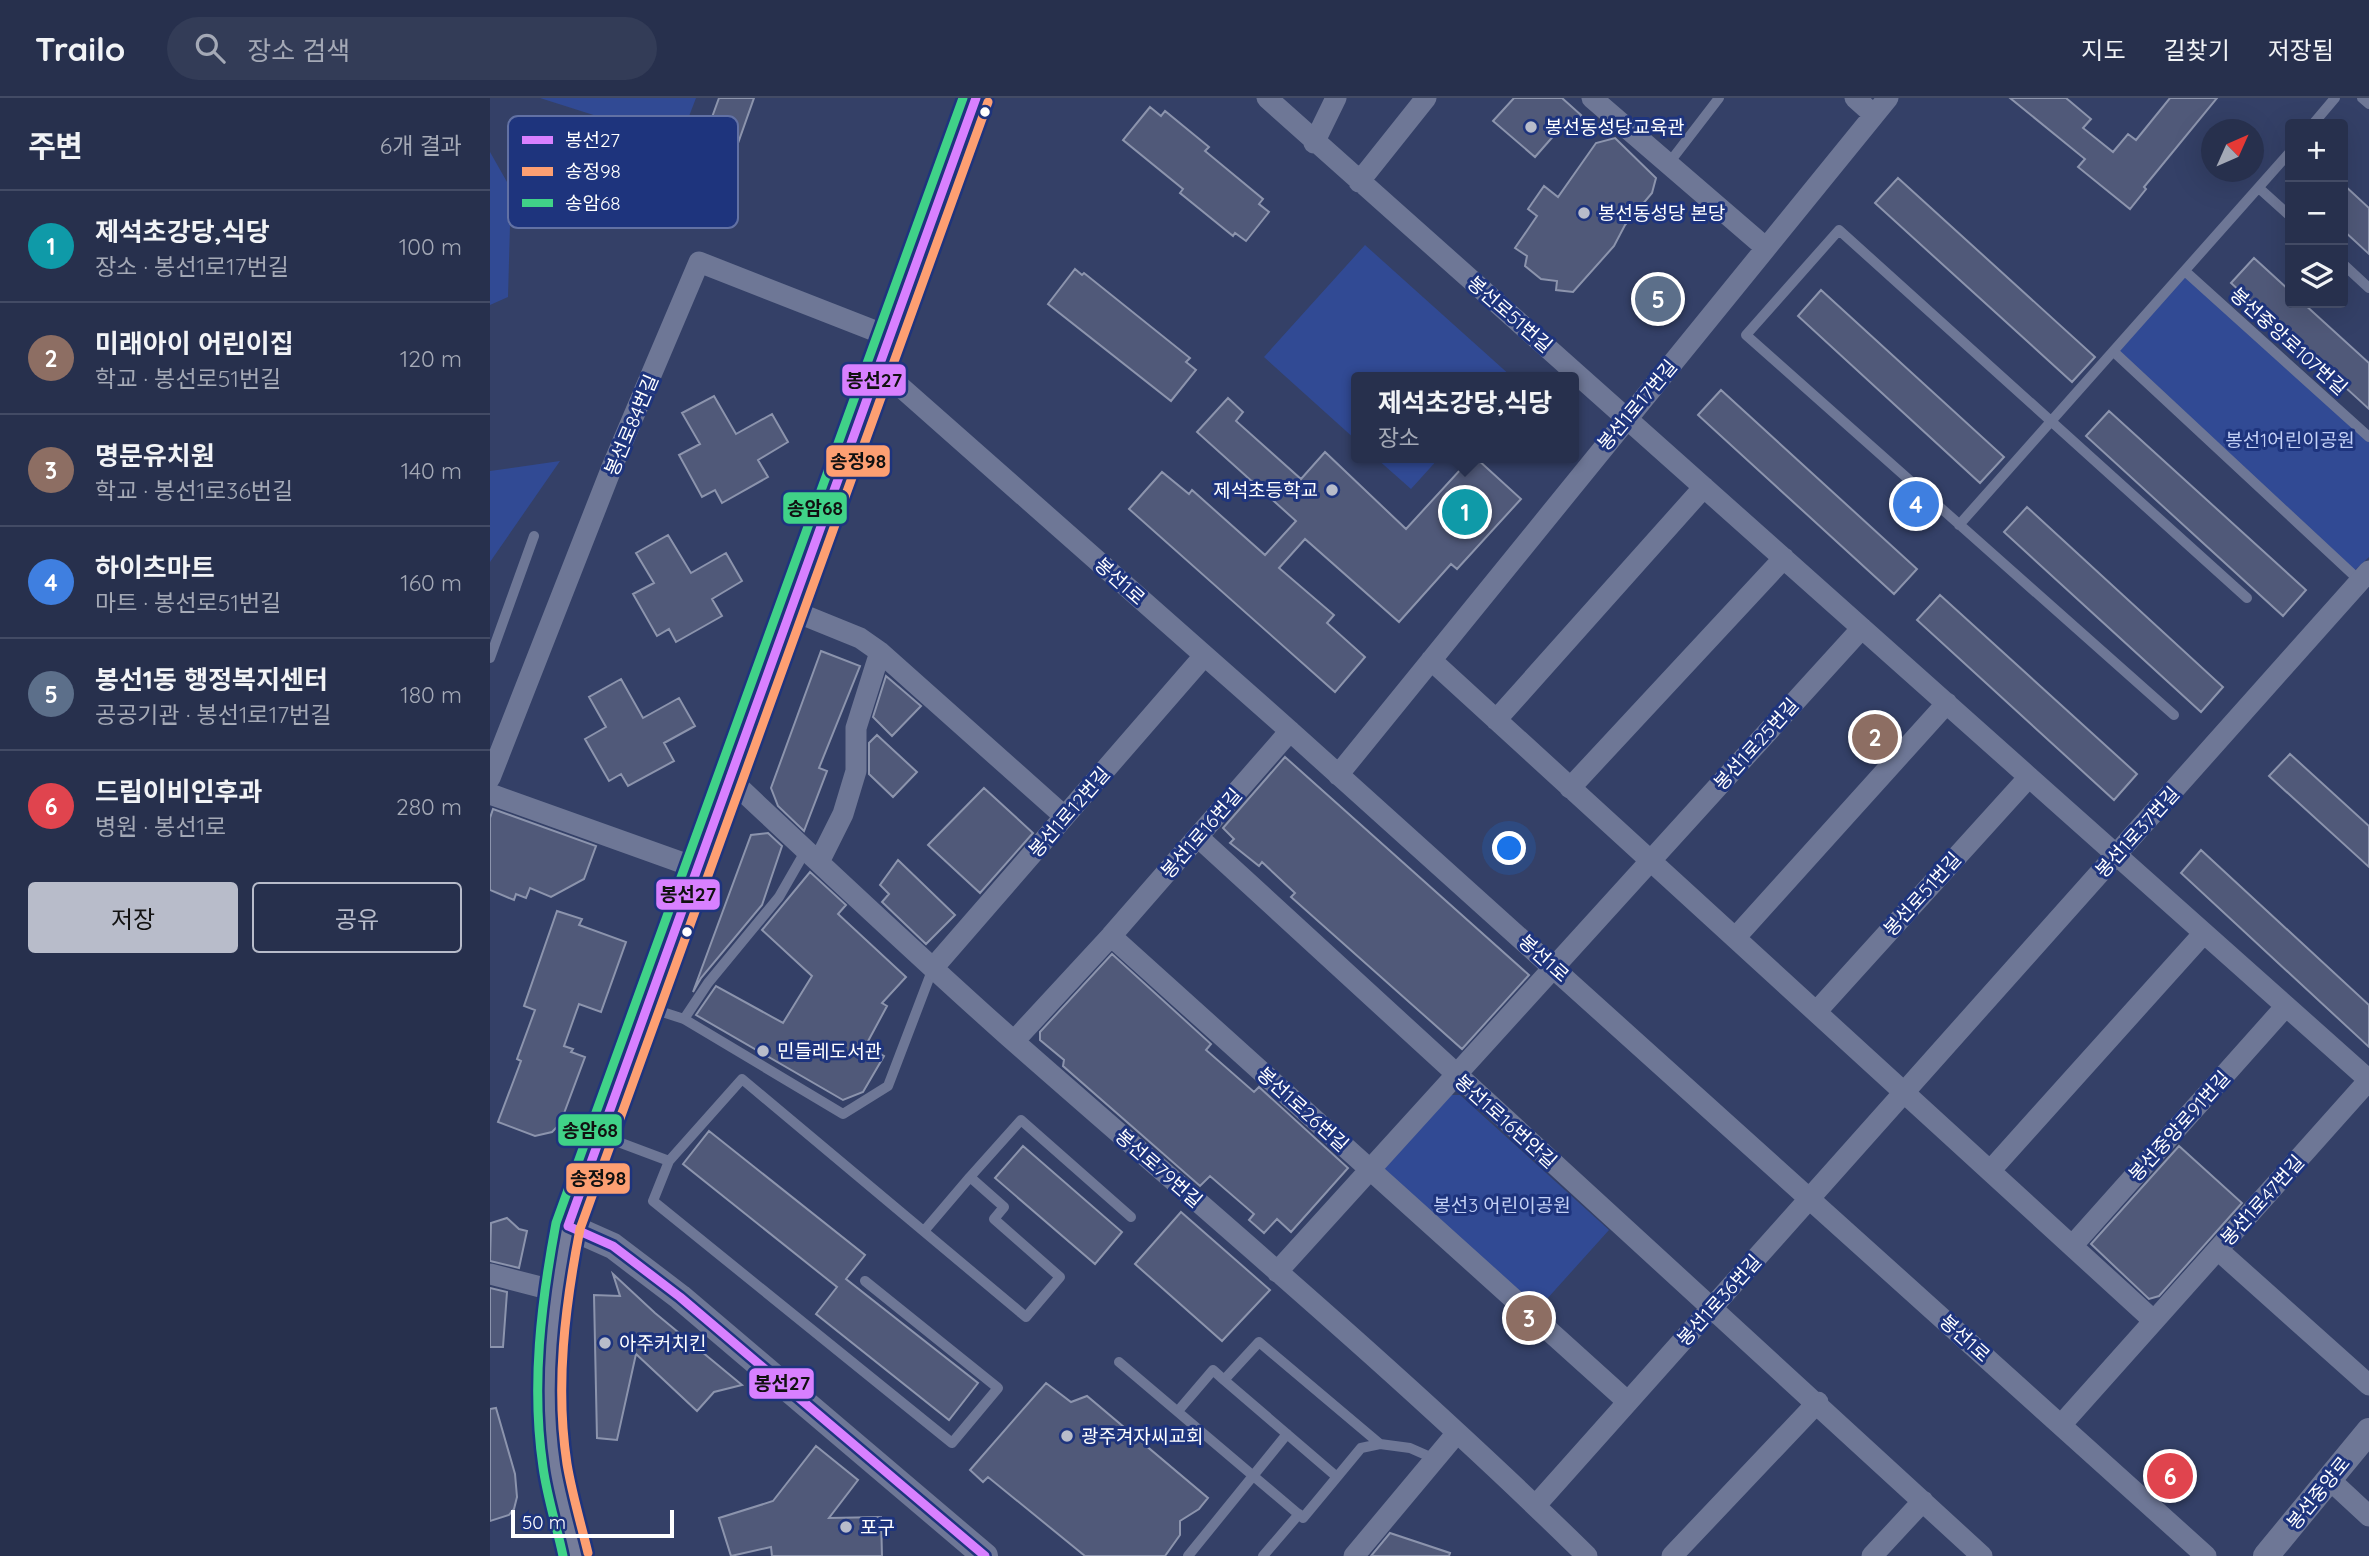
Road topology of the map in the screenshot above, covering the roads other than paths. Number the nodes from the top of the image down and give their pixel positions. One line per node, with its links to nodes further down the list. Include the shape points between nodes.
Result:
1 (976, 98): 24 (main road)
2 (1267, 98): 14 (street, 봉선로51번길)
3 (1336, 98): 14 (street)
4 (1426, 98): 17 (street)
5 (1719, 98): 16 (lane)
6 (1855, 98): 12 (street)
7 (1888, 98): 12 (street, 봉선1로17번길)
8 (2335, 98): 13 (lane)
9 (2362, 98): 11 (lane)
10 (1601, 101): 16 (street)
11 (2369, 104)
12 (1874, 115): 20 (street, 봉선1로17번길)
13 (2317, 119)
14 (1314, 143): 17 (street, 봉선로51번길)
15 (2285, 158): 18 (lane)
16 (1669, 163): 20 (street)
17 (1359, 182): 27 (street, 봉선로51번길)
18 (2260, 189): 19 (lane); 22 (lane)
19 (2285, 212)
20 (1766, 248): 29 (street, 봉선1로17번길)
21 (2348, 269): 23 (lane)
22 (2186, 272): 25 (lane); 31 (lane, 봉선중앙로107번길)
23 (2369, 288)
24 (888, 335): 26 (main road); 50 (street, 봉선로84번길, via 699,262 612,467)
25 (2114, 352): 30 (lane); 36 (lane)
26 (877, 366): 38 (main road); 41 (street, 봉선1로)
27 (1577, 372)
28 (1579, 374): 29 (street, 봉선로51번길)
29 (1627, 416): 32 (street, 봉선로51번길); 43 (street, 봉선1로17번길)
30 (2052, 422): 33 (lane); 33 (lane, via 1839,230 1745,335); 37 (lane)
31 (2369, 437)
32 (1704, 486): 35 (street, 봉선로51번길); 46 (street)
33 (1959, 525): 45 (lane)
34 (534, 536): 42 (lane)
35 (1784, 558): 39 (street, 봉선로51번길); 52 (street)
36 (2365, 576): 55 (street, 봉선1로37번길)
37 (2247, 598)
38 (791, 610): 40 (street, via 860,638); 51 (main road)
39 (1862, 628): 44 (street, 봉선로51번길); 57 (street, 봉선1로25번길)
40 (880, 652): 53 (street); 56 (street, via 856,728 856,771 843,814)
41 (1205, 656): 47 (street, 봉선1로); 53 (street, 봉선1로12번길)
42 (490, 658)
43 (1431, 660): 46 (street); 48 (street, 봉선1로17번길)
44 (1947, 703): 49 (street, 봉선로51번길); 61 (street)
45 (2174, 715)
46 (1496, 720): 52 (street)
47 (1290, 731): 48 (street, 봉선1로); 54 (street, 봉선1로16번길)
48 (1338, 775): 62 (street, 봉선1로)
49 (2029, 776): 55 (street, 봉선로51번길); 66 (street, 봉선로51번길)
50 (490, 779): 58 (street, 봉선로84번길)
51 (731, 780): 56 (street, 봉선로79번길); 58 (main road)
52 (1564, 782): 57 (street)
53 (1065, 817): 63 (street, 봉선1로12번길)
54 (1198, 837): 60 (street, 봉선1로16번길); 69 (street, 봉선1로16번안길)
55 (2116, 855): 59 (street); 71 (street, 봉선1로37번길)
56 (812, 856): 63 (street, 봉선로79번길); 67 (lane)
57 (1650, 861): 61 (street); 62 (street, 봉선1로25번길)
58 (697, 868): 65 (main road)
59 (2204, 933): 64 (street); 75 (street)
60 (1111, 936): 68 (street, 봉선1로16번길); 74 (street, 봉선1로26번길)
61 (1735, 938): 66 (street)
62 (1554, 967): 69 (street); 77 (street, 봉선1로)
63 (933, 968): 67 (lane, via 888,1086 843,1114); 68 (street, 봉선로79번길)
64 (2286, 1006): 70 (street); 81 (street, 봉선중앙로91번길)
65 (649, 1008): 67 (lane); 72 (main road)
66 (1816, 1012): 71 (street)
67 (684, 1019)
68 (1014, 1041): 83 (street, 봉선로79번길)
69 (1455, 1075): 74 (street); 87 (street, 봉선1로16번안길)
70 (2369, 1080): 82 (street, 봉선1로47번길)
71 (1904, 1092): 75 (street); 77 (street, 봉선1로37번길)
72 (602, 1136): 73 (lane); 79 (main road)
73 (669, 1161): 80 (lane, via 742,1079); 85 (lane, via 653,1201 952,1443 998,1388)
74 (1370, 1170): 83 (street); 92 (street, 봉선1로26번길)
75 (1990, 1171): 81 (street)
76 (970, 1177): 78 (lane, via 1020,1120); 80 (lane); 80 (lane, via 1004,1207 994,1219 1060,1277 1026,1317)
77 (1810, 1198): 87 (street, 봉선1로36번길); 95 (street, 봉선1로)
78 (1130, 1217)
79 (568, 1226): 86 (main road); 109 (street, via 613,1245 670,1290)
80 (923, 1231)
81 (2072, 1246): 88 (street)
82 (2218, 1250): 88 (street, 봉선1로47번길); 91 (street)
83 (1277, 1272): 98 (street, 봉선로79번길)
84 (490, 1274): 86 (street)
85 (865, 1281)
86 (556, 1291): 108 (main road, via 550,1405 555,1466)
87 (1712, 1308): 92 (street, 봉선1로36번길); 93 (street, 봉선1로16번안길)
88 (2154, 1321): 95 (street, 봉선1로47번길)
89 (1119, 1362): 94 (lane)
90 (1224, 1380): 94 (lane, via 1213,1370); 97 (lane); 99 (lane, via 1259,1342)
91 (2369, 1385)
92 (1628, 1402): 105 (street, 봉선1로36번길)
93 (1818, 1402): 104 (street, 봉선1로16번안길); 114 (street)
94 (1178, 1412): 101 (lane)
95 (2061, 1425): 117 (street, 봉선1로)
96 (2369, 1431): 103 (street, 봉선중앙로)
97 (1287, 1434): 101 (lane); 102 (lane)
98 (1456, 1434): 100 (street); 105 (street, 봉선로79번길)
99 (1380, 1444): 100 (lane, via 1410,1448); 102 (lane, via 1361,1448)
100 (1435, 1459): 112 (street)
101 (1252, 1475): 106 (lane); 110 (lane)
102 (1337, 1477): 106 (lane, via 1303,1518)
103 (2329, 1479): 107 (street); 118 (street, 봉선중앙로)
104 (1923, 1501): 115 (street); 116 (street, 봉선1로16번안길)
105 (1536, 1505): 113 (street, 봉선로79번길)
106 (1299, 1514): 111 (lane)
107 (2369, 1516)
108 (576, 1556)
109 (985, 1556)
110 (1188, 1556)
111 (1264, 1556)
112 (1354, 1556)
113 (1587, 1556)
114 (1672, 1556)
115 (1872, 1556)
116 (1982, 1556)
117 (2206, 1556)
118 (2266, 1556)

